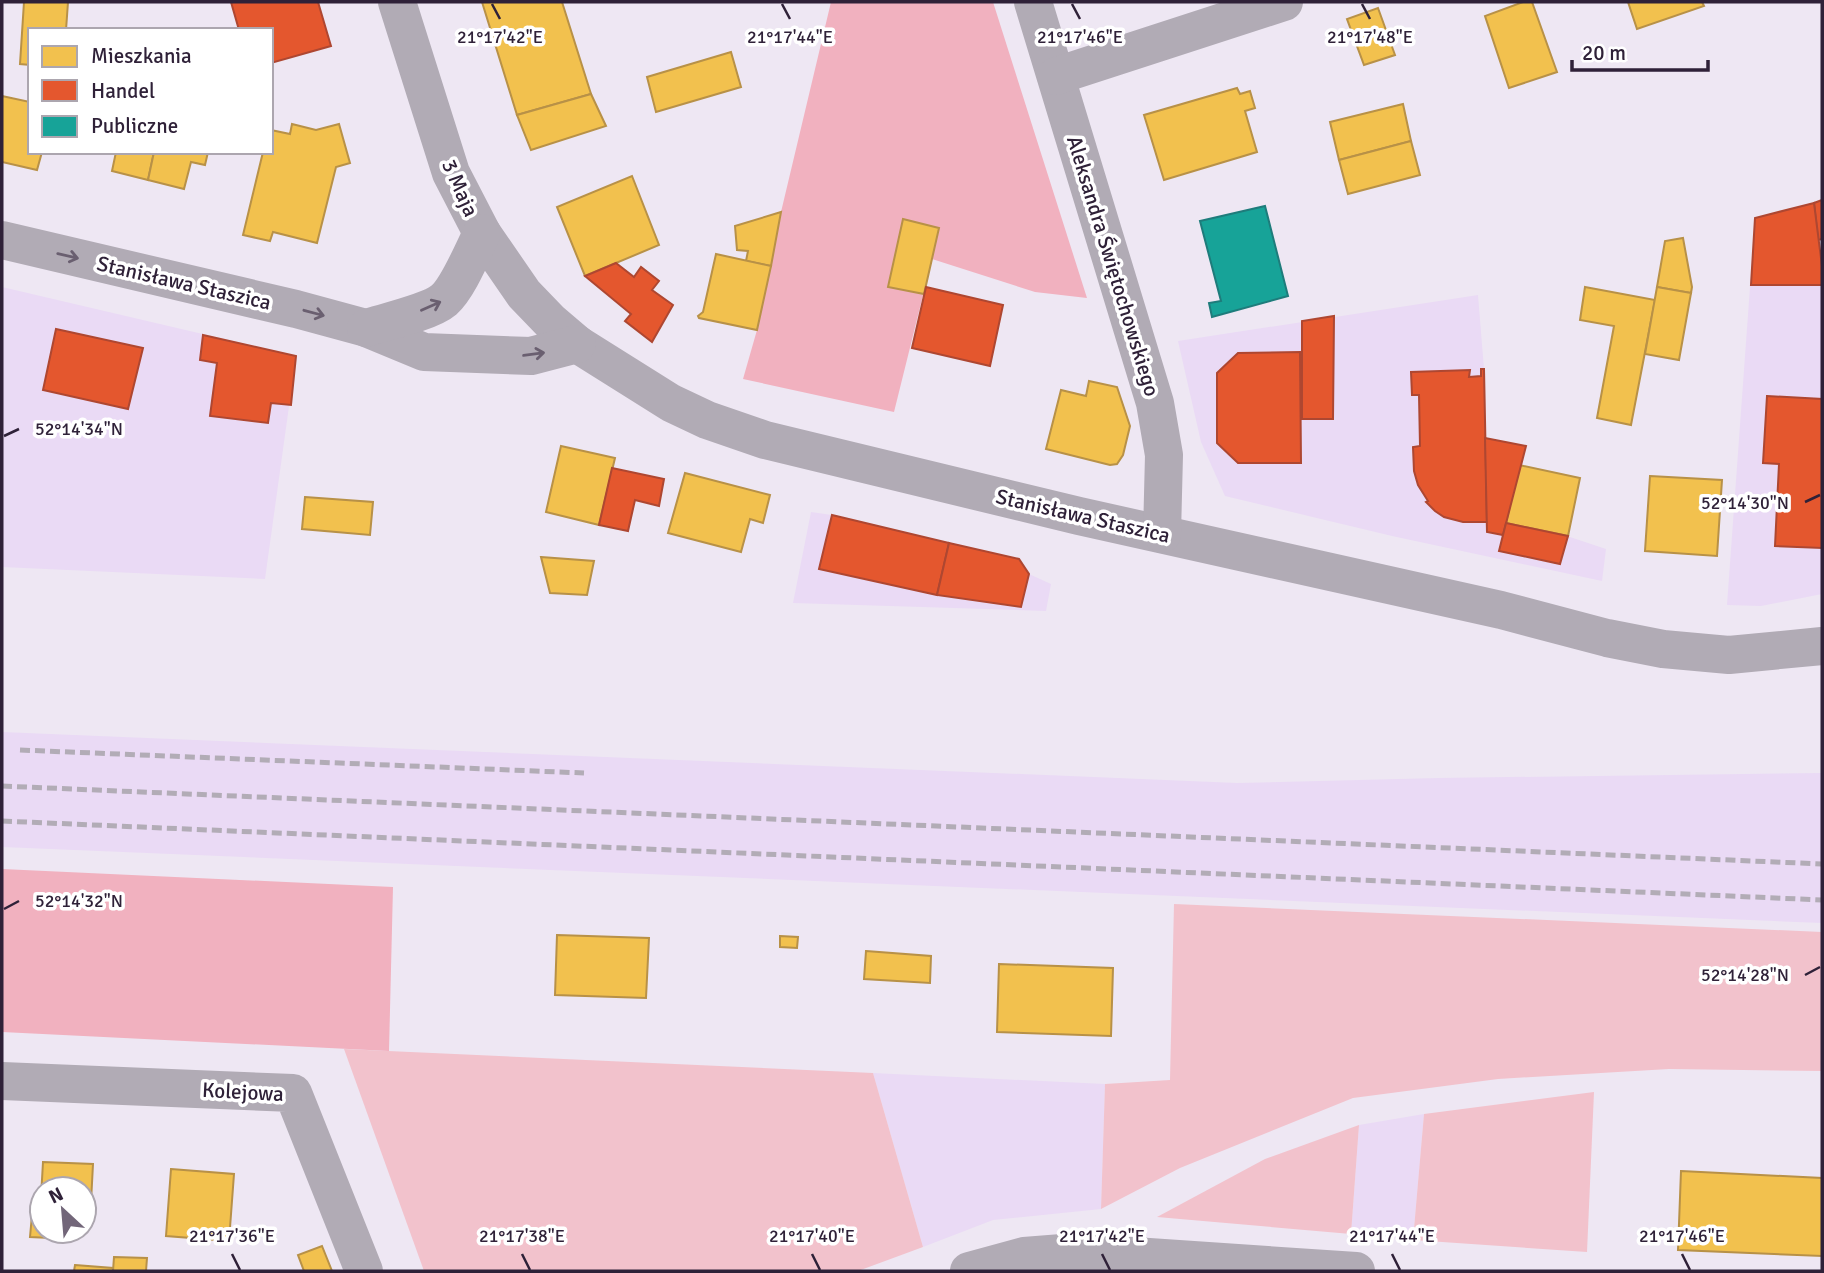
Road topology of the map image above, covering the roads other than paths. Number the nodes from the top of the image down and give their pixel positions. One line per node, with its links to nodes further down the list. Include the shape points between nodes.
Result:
1 (397, 2): 5 (street, 3 Maja, via 448,163)
2 (1032, 2): 4 (street, Aleksandra Świętochowskiego)
3 (1284, 2): 4 (street)
4 (1056, 76): 9 (street, Aleksandra Świętochowskiego, via 1155,403 1164,455)
5 (482, 233): 7 (street, one-way to 5, via 443,300); 8 (street, 3 Maja, via 524,294)
6 (2, 240): 7 (street, Stanisława Staszica, one-way to 7)
7 (366, 328): 8 (street, Stanisława Staszica, one-way to 8, via 424,352 531,356)
8 (577, 344): 9 (street, Stanisława Staszica, via 671,403 765,440)
9 (1161, 534): 10 (street, Stanisława Staszica, via 1663,649 1729,655)
10 (1822, 646)
11 (2, 1081): 12 (street, Kolejowa, via 293,1093)
12 (364, 1271)
13 (969, 1271): 14 (street, via 1024,1256 1075,1252)
14 (1356, 1271)

